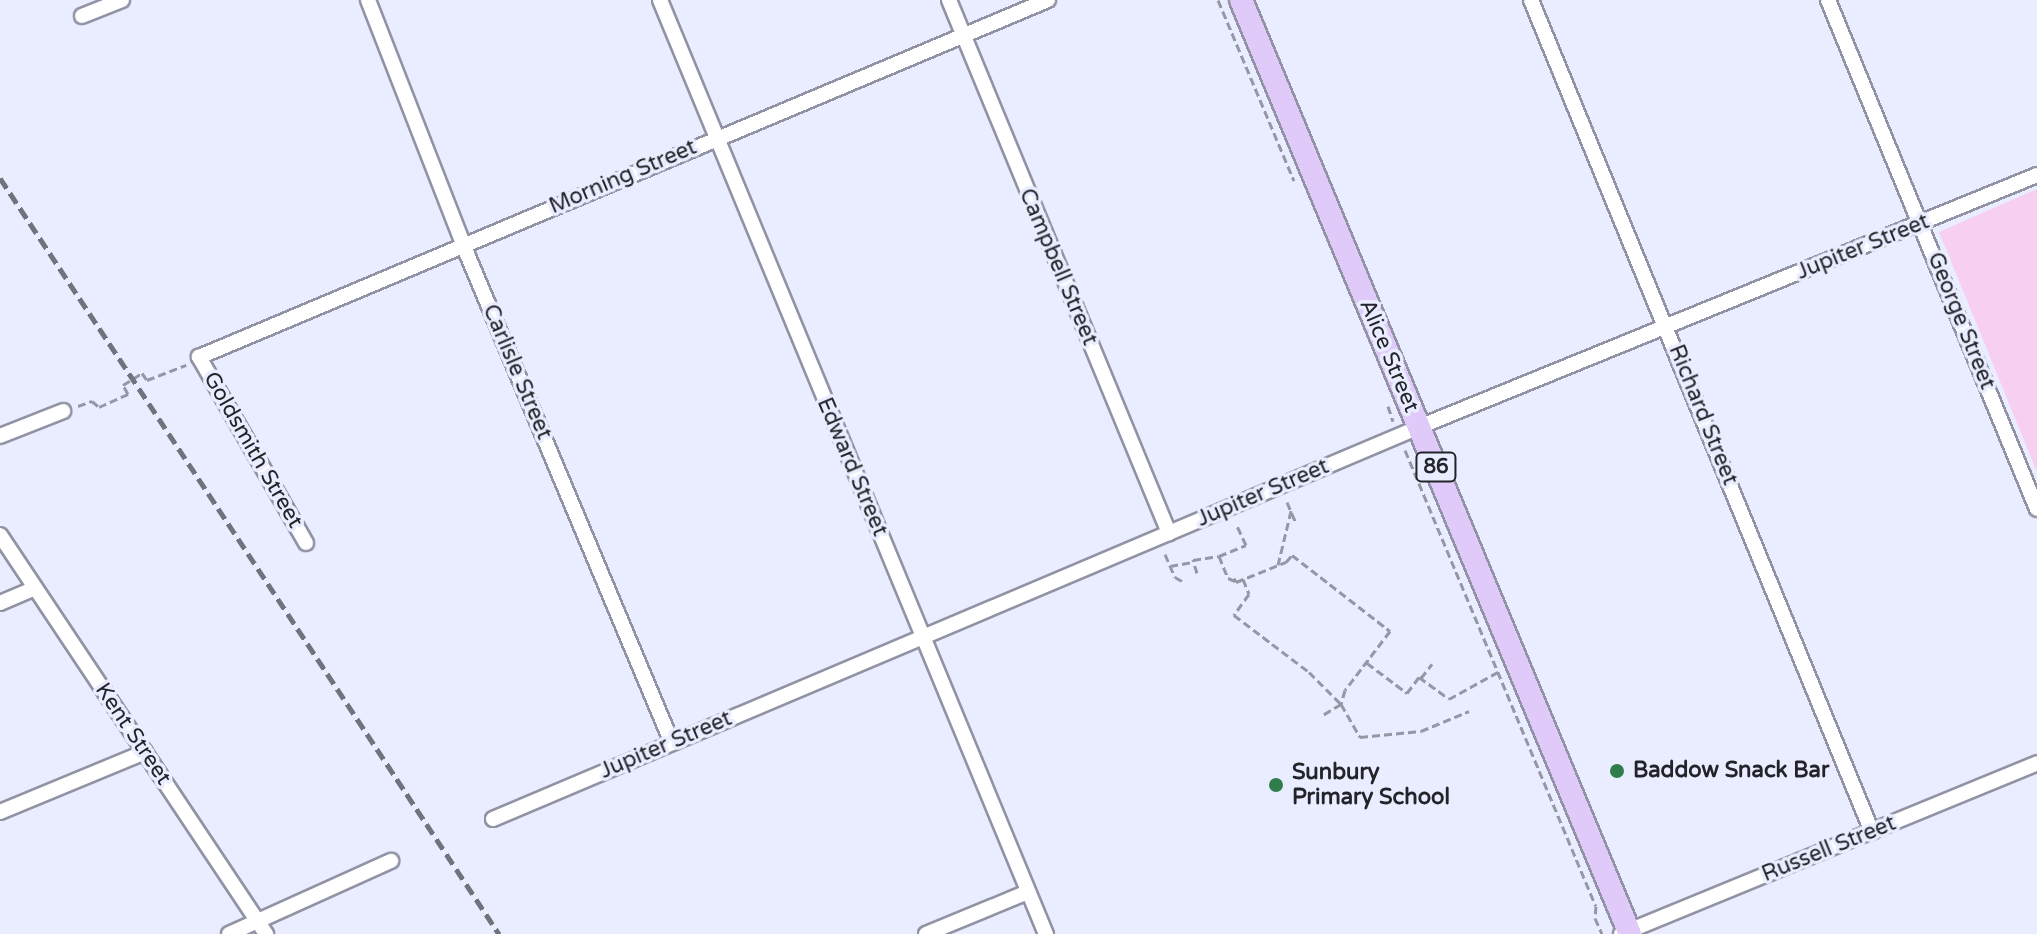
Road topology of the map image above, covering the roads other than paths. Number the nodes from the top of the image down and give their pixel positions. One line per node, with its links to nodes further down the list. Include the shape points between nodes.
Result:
1 (122, 0): 9 (street)
2 (368, 0): 14 (street, Carlisle Street)
3 (660, 0): 11 (street, Edward Street)
4 (949, 0): 10 (street, Campbell Street)
5 (1048, 0): 10 (street, Morning Street)
6 (1241, 0): 18 (main road, Alice Street / 86)
7 (1531, 0): 15 (street, Richard Street)
8 (1828, 0): 13 (street, George Street)
9 (82, 16)
10 (963, 36): 11 (street, Morning Street); 21 (street, Campbell Street)
11 (717, 139): 14 (street, Morning Street); 26 (street, Edward Street)
12 (2037, 175): 13 (street, Jupiter Street)
13 (1922, 224): 15 (street, Jupiter Street); 20 (street, George Street)
14 (464, 244): 16 (street, Morning Street); 27 (street, Carlisle Street)
15 (1667, 325): 18 (street, Jupiter Street); 32 (street, Richard Street)
16 (199, 357): 23 (street, Goldsmith Street)
17 (63, 411): 19 (street)
18 (1419, 427): 21 (street, Jupiter Street); 36 (main road, Alice Street / 86)
19 (0, 436)
20 (2037, 509)
21 (1169, 533): 26 (street, Jupiter Street)
22 (0, 535): 24 (street, Kent Street)
23 (306, 543)
24 (35, 588): 25 (street); 28 (street, Kent Street)
25 (0, 603)
26 (923, 637): 27 (street, Jupiter Street); 34 (street, Edward Street)
27 (672, 743): 31 (street, Jupiter Street)
28 (145, 752): 30 (street); 35 (street, Kent Street)
29 (2037, 763): 32 (street, Russell Street)
30 (0, 812)
31 (493, 819)
32 (1872, 832): 36 (street, Russell Street)
33 (391, 861): 35 (street)
34 (1028, 892): 39 (street); 40 (street, Edward Street)
35 (258, 921): 37 (street); 38 (street, Kent Street)
36 (1627, 933)
37 (229, 934)
38 (266, 934)
39 (926, 934)
40 (1046, 934)

